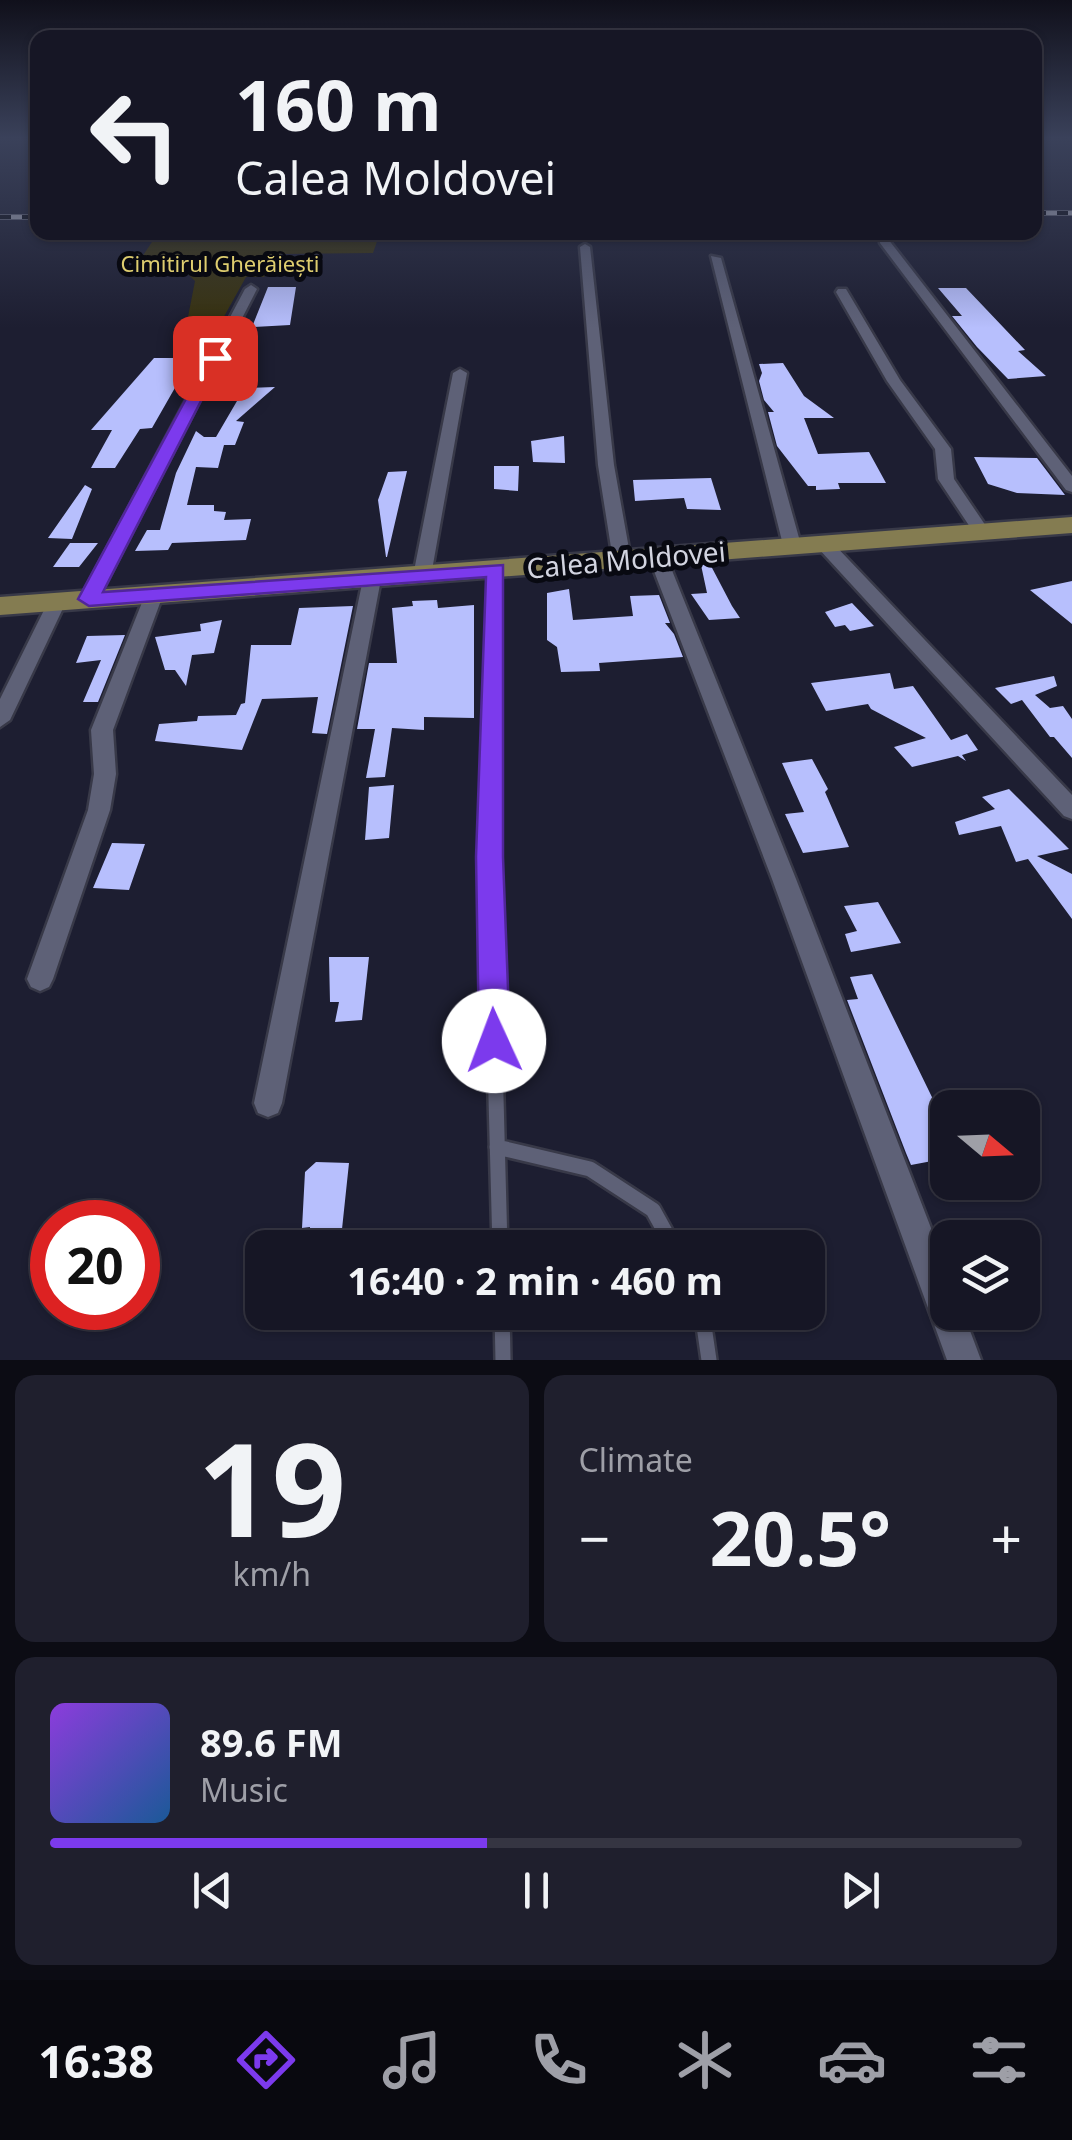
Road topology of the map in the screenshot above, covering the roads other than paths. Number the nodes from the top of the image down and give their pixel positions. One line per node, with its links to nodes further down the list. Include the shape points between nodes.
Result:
1 (884, 241): 7 (street)
2 (585, 247): 13 (street)
3 (715, 258): 11 (street)
4 (251, 289): 18 (street)
5 (842, 292): 9 (street, via 944,449 946,480)
6 (460, 373): 15 (street)
7 (1072, 487)
8 (1072, 525): 9 (main road, Calea Moldovei)
9 (982, 532): 10 (main road, Calea Moldovei)
10 (824, 544): 11 (main road, Calea Moldovei); 22 (street)
11 (792, 546): 12 (main road, Calea Moldovei)
12 (658, 558): 13 (main road, Calea Moldovei); 32 (street)
13 (622, 560): 14 (main road, Calea Moldovei)
14 (496, 570): 15 (main road, Calea Moldovei); 25 (lane, via 490,857)
15 (422, 576): 16 (main road, Calea Moldovei)
16 (372, 579): 17 (main road, Calea Moldovei); 24 (street)
17 (154, 595): 18 (main road, Calea Moldovei); 23 (street, via 102,730 99,810)
18 (89, 599): 19 (main road, Calea Moldovei)
19 (56, 602): 20 (main road, Calea Moldovei); 21 (street)
20 (0, 606)
21 (0, 720)
22 (1072, 810)
23 (40, 979)
24 (268, 1103)
25 (497, 1147): 26 (lane); 27 (lane, via 590,1169 652,1210)
26 (499, 1230)
27 (664, 1230)
28 (502, 1330): 30 (lane)
29 (705, 1330): 31 (lane)
30 (503, 1360)
31 (709, 1360)
32 (964, 1360)

